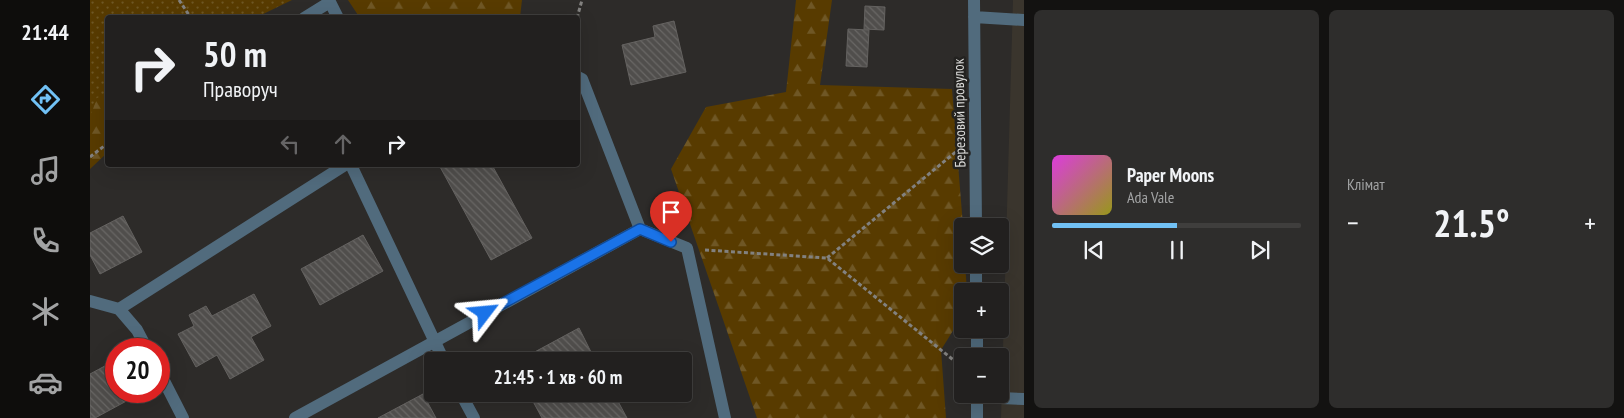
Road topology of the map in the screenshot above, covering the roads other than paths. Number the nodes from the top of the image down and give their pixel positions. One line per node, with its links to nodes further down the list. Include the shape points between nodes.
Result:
1 (974, 0): 4 (street, Березовий провулок)
2 (309, 15): 3 (street, via 330,2)
3 (336, 15)
4 (974, 17): 5 (street); 9 (street, Березовий провулок)
5 (1024, 20)
6 (580, 78): 10 (street)
7 (342, 167): 12 (street)
8 (351, 167): 14 (street)
9 (976, 218)
10 (640, 229): 14 (street); 24 (street, via 687,248)
11 (90, 301): 12 (street)
12 (119, 309): 13 (street)
13 (141, 338)
14 (434, 341): 15 (street); 22 (street)
15 (440, 352)
16 (170, 393): 21 (street)
17 (1009, 398): 18 (street)
18 (1024, 399)
19 (465, 402): 23 (street)
20 (977, 403): 25 (street)
21 (183, 418)
22 (295, 418)
23 (474, 418)
24 (724, 418)
25 (977, 418)

